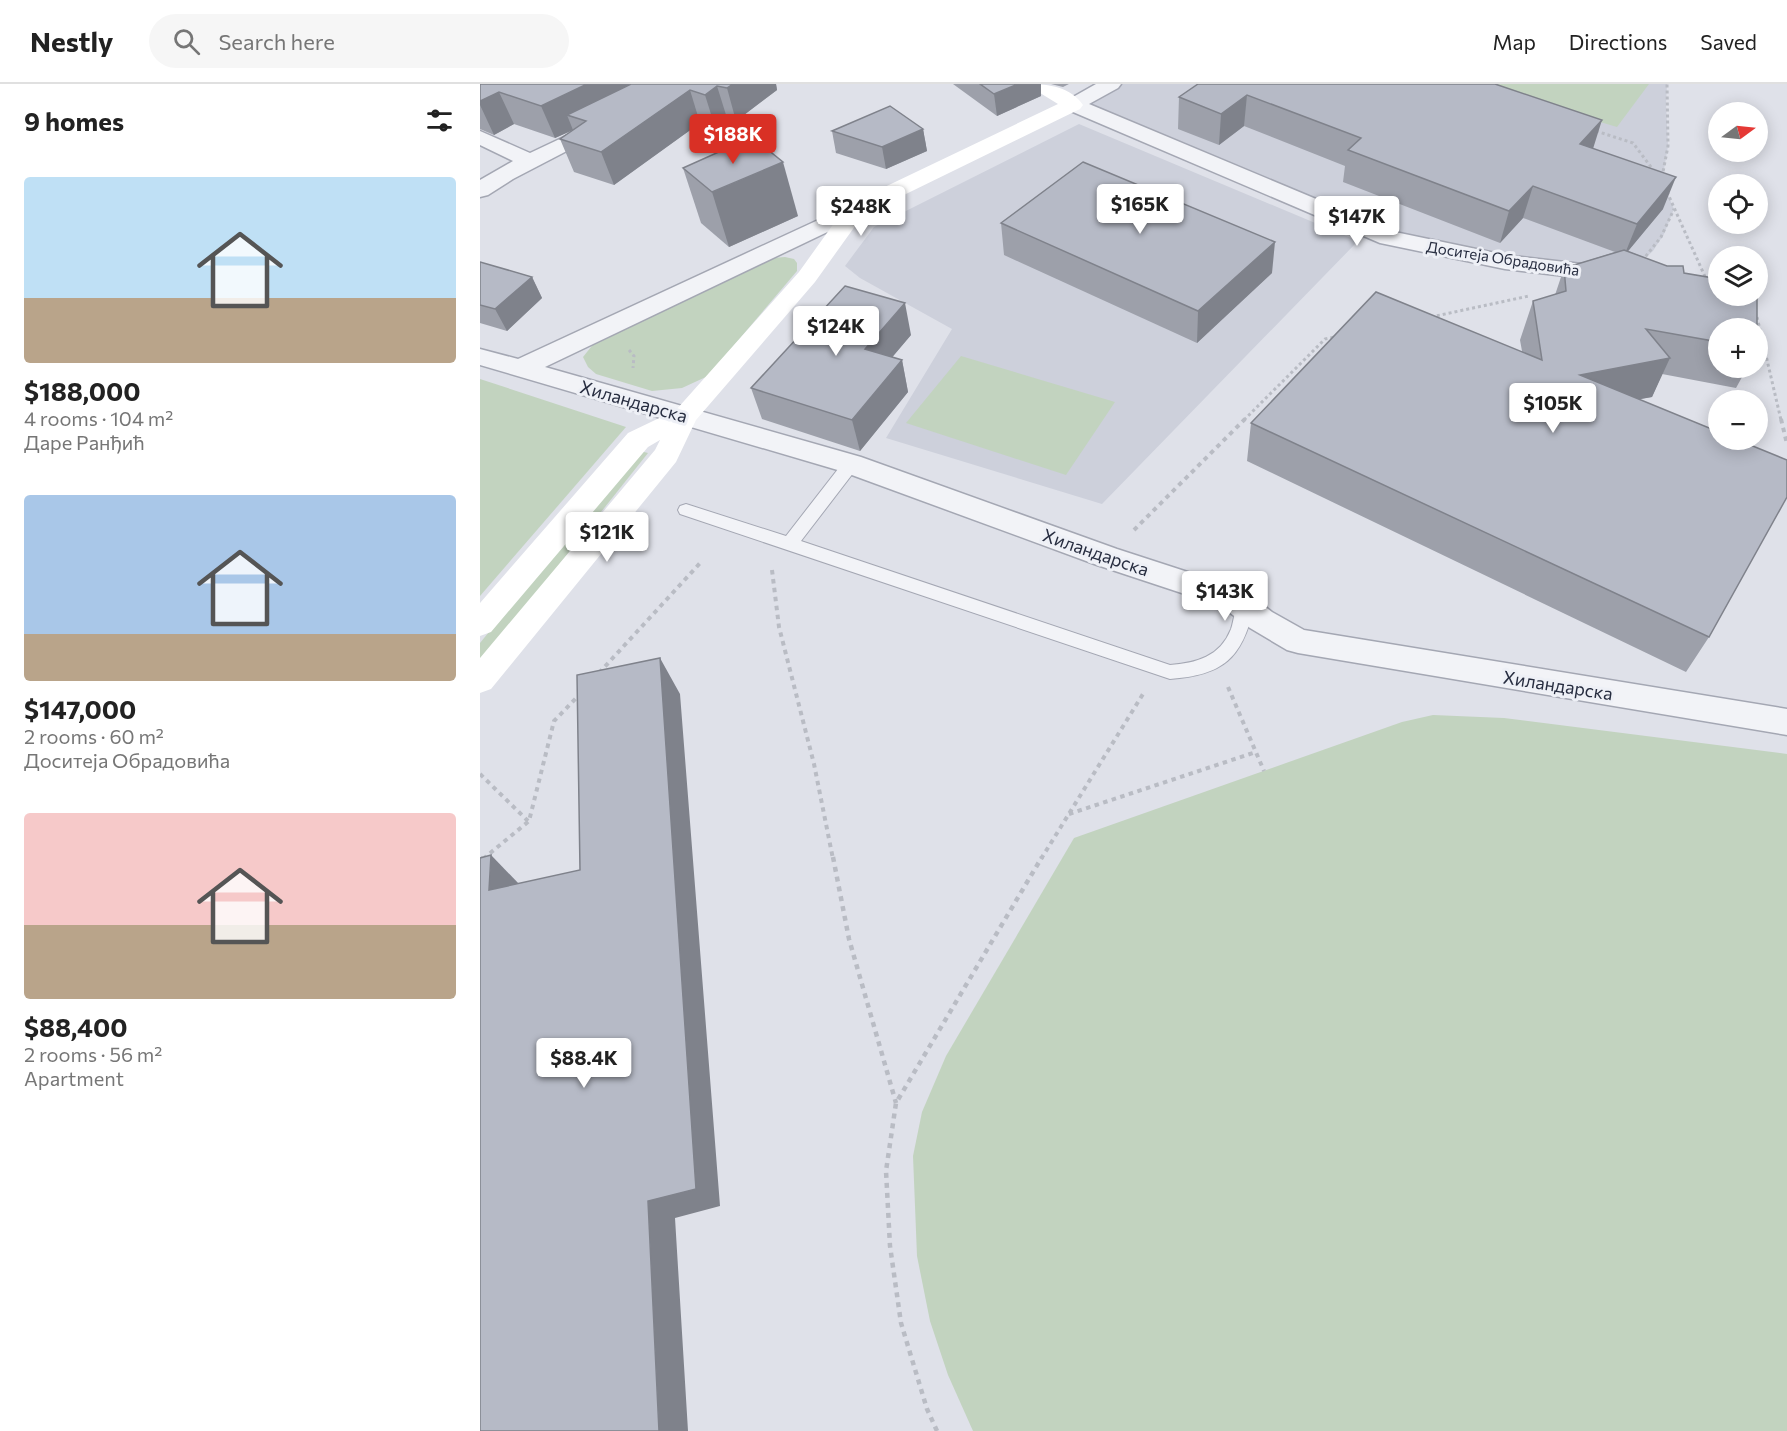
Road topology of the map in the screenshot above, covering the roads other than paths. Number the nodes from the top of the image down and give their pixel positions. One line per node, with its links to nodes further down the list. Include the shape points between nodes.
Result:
1 (1039, 84): 3 (street)
2 (1111, 84): 3 (street)
3 (1073, 105): 8 (street); 9 (street, Доситеја Обрадовића, via 1388,238 1505,262)
4 (624, 114): 6 (street)
5 (480, 137): 6 (street)
6 (530, 161): 7 (street)
7 (480, 190)
8 (855, 210): 11 (street); 12 (street, via 807,277)
9 (1632, 277)
10 (480, 357): 11 (street, Хиландарска)
11 (522, 368): 12 (street, Хиландарска)
12 (686, 416): 13 (street, Хиландарска); 17 (street, via 638,440); 18 (street, via 666,455)
13 (851, 464): 15 (lane); 16 (street, Хиландарска, via 1232,598)
14 (686, 510): 15 (lane)
15 (790, 544): 16 (lane, via 1170,672 1197,670 1228,652)
16 (1245, 607): 19 (street, Хиландарска, via 1298,641)
17 (480, 624)
18 (480, 680)
19 (1787, 722)

